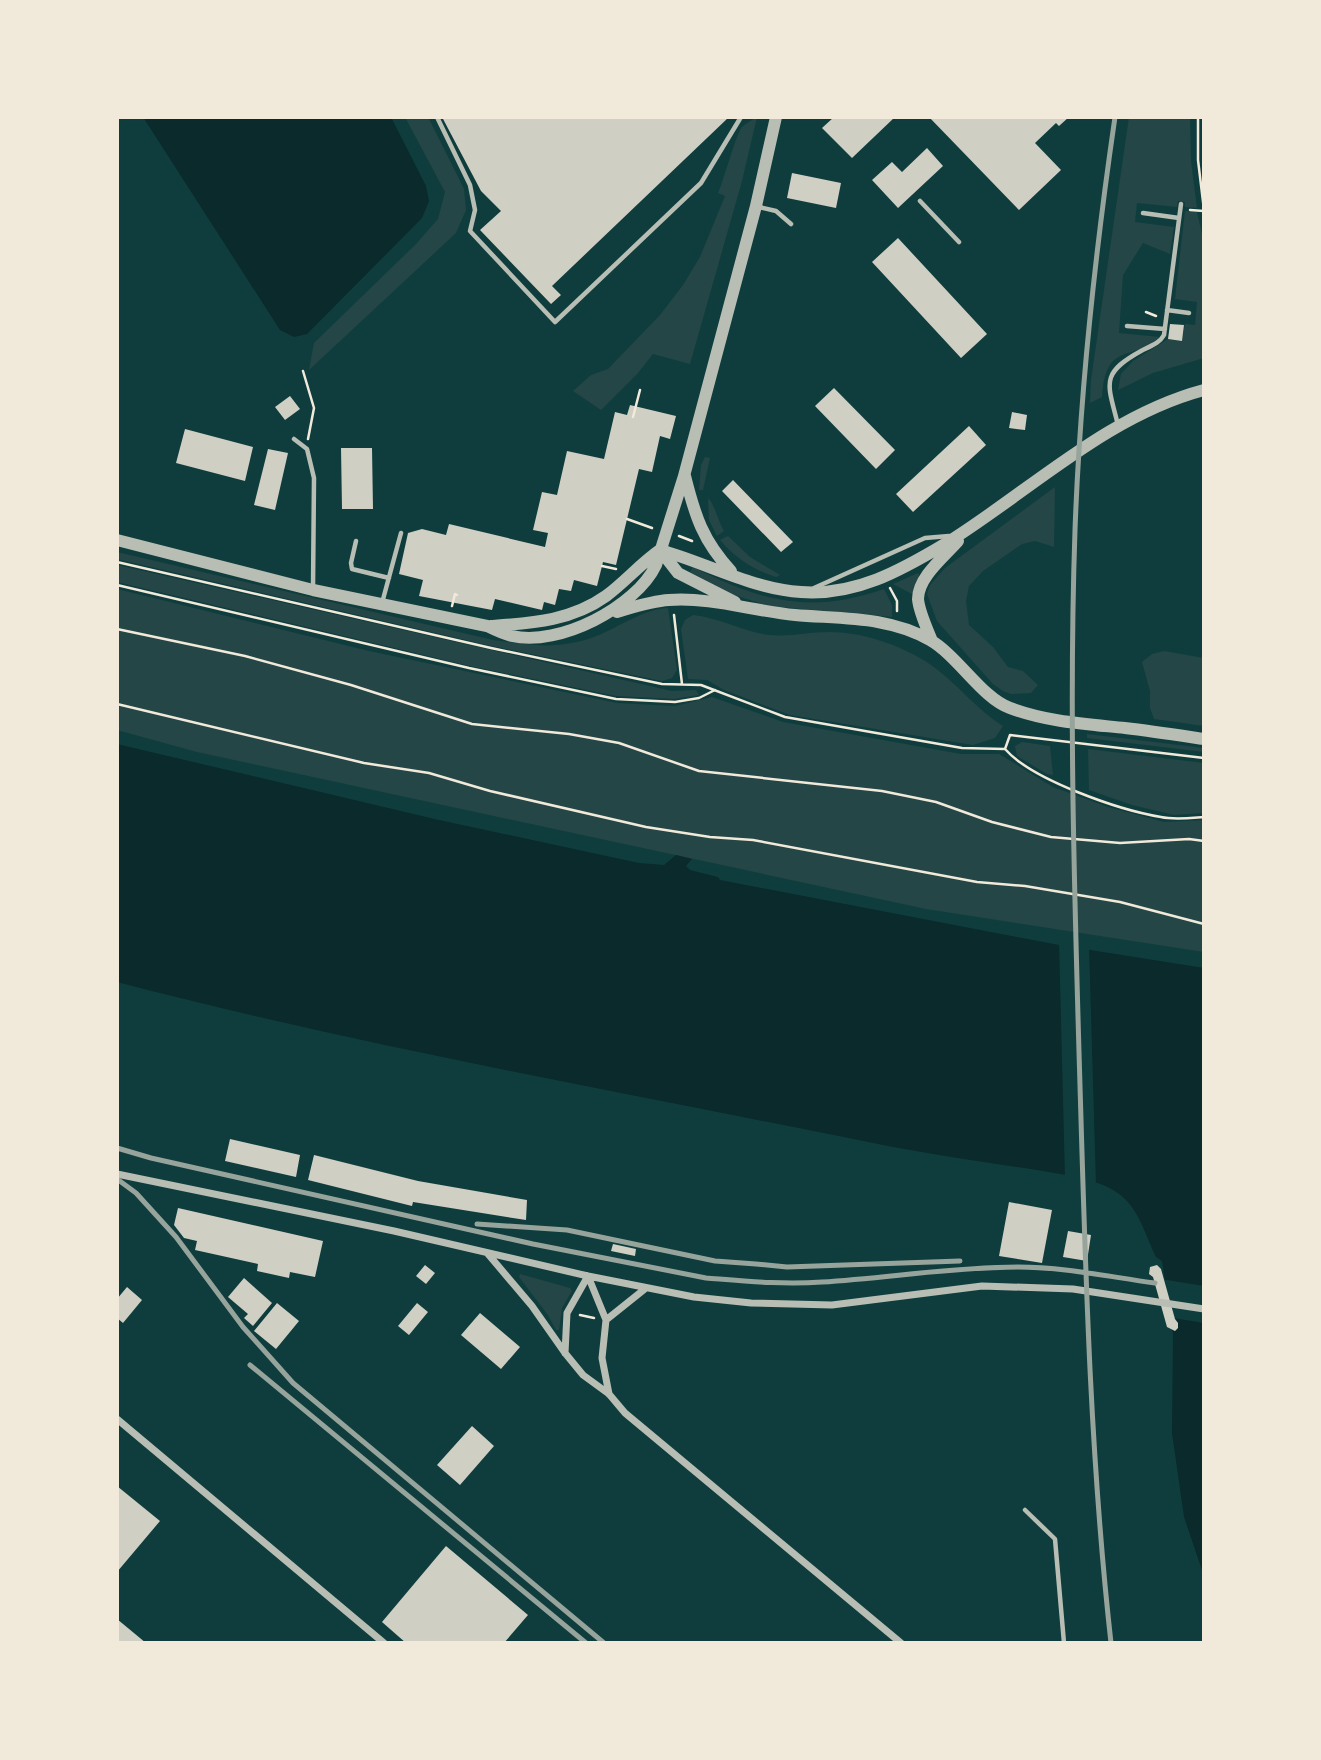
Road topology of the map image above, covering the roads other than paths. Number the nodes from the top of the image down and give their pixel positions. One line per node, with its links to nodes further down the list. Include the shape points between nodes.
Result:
1 (437, 117): 2 (lane, via 470,185 475,210 470,231 555,322 701,183)
2 (741, 117)
3 (776, 117): 6 (street)
4 (920, 201): 10 (lane)
5 (1181, 204): 8 (lane)
6 (756, 206): 9 (lane, via 776,211); 18 (street)
7 (1143, 214): 8 (lane)
8 (1179, 218): 11 (lane)
9 (791, 224)
10 (959, 242)
11 (1167, 310): 12 (lane); 14 (lane)
12 (1189, 313)
13 (1127, 326): 14 (lane)
14 (1165, 329): 16 (lane, via 1161,340 1122,362 1112,373 1109,386)
15 (1204, 390): 16 (street)
16 (1118, 426): 19 (street)
17 (294, 439): 26 (lane, via 307,449 314,478)
18 (684, 476): 23 (street); 24 (street, via 701,531)
19 (965, 531): 27 (lane, via 925,538); 27 (street, via 880,579 843,590); 32 (street, via 919,589 918,601)
20 (401, 533): 25 (lane)
21 (117, 540): 26 (street)
22 (356, 541): 25 (lane, via 352,569)
23 (660, 550): 24 (street); 29 (street, via 678,573); 30 (street, via 650,578); 31 (street, via 586,608 548,621)
24 (735, 575): 27 (street, via 765,587)
25 (390, 578): 28 (lane)
26 (313, 590): 28 (street)
27 (803, 592)
28 (382, 605): 31 (street)
29 (742, 605): 30 (street, via 656,601); 32 (street, via 884,622)
30 (610, 614): 31 (street, via 534,638)
31 (486, 626)
32 (932, 641): 33 (street, via 993,698 1018,712 1054,721)
33 (1204, 739)
34 (117, 1174): 35 (street)
35 (488, 1254): 36 (street); 40 (street)
36 (589, 1276): 37 (street); 39 (street); 40 (street, via 567,1313)
37 (646, 1288): 38 (street, via 751,1303 832,1305 982,1286 1073,1289); 39 (street)
38 (1204, 1309)
39 (606, 1320): 41 (street, via 602,1358)
40 (565, 1353): 41 (street, via 583,1375)
41 (609, 1394): 45 (street, via 625,1413)
42 (117, 1419): 44 (street)
43 (1025, 1510): 46 (lane, via 1055,1539)
44 (384, 1643)
45 (901, 1643)
46 (1064, 1643)

